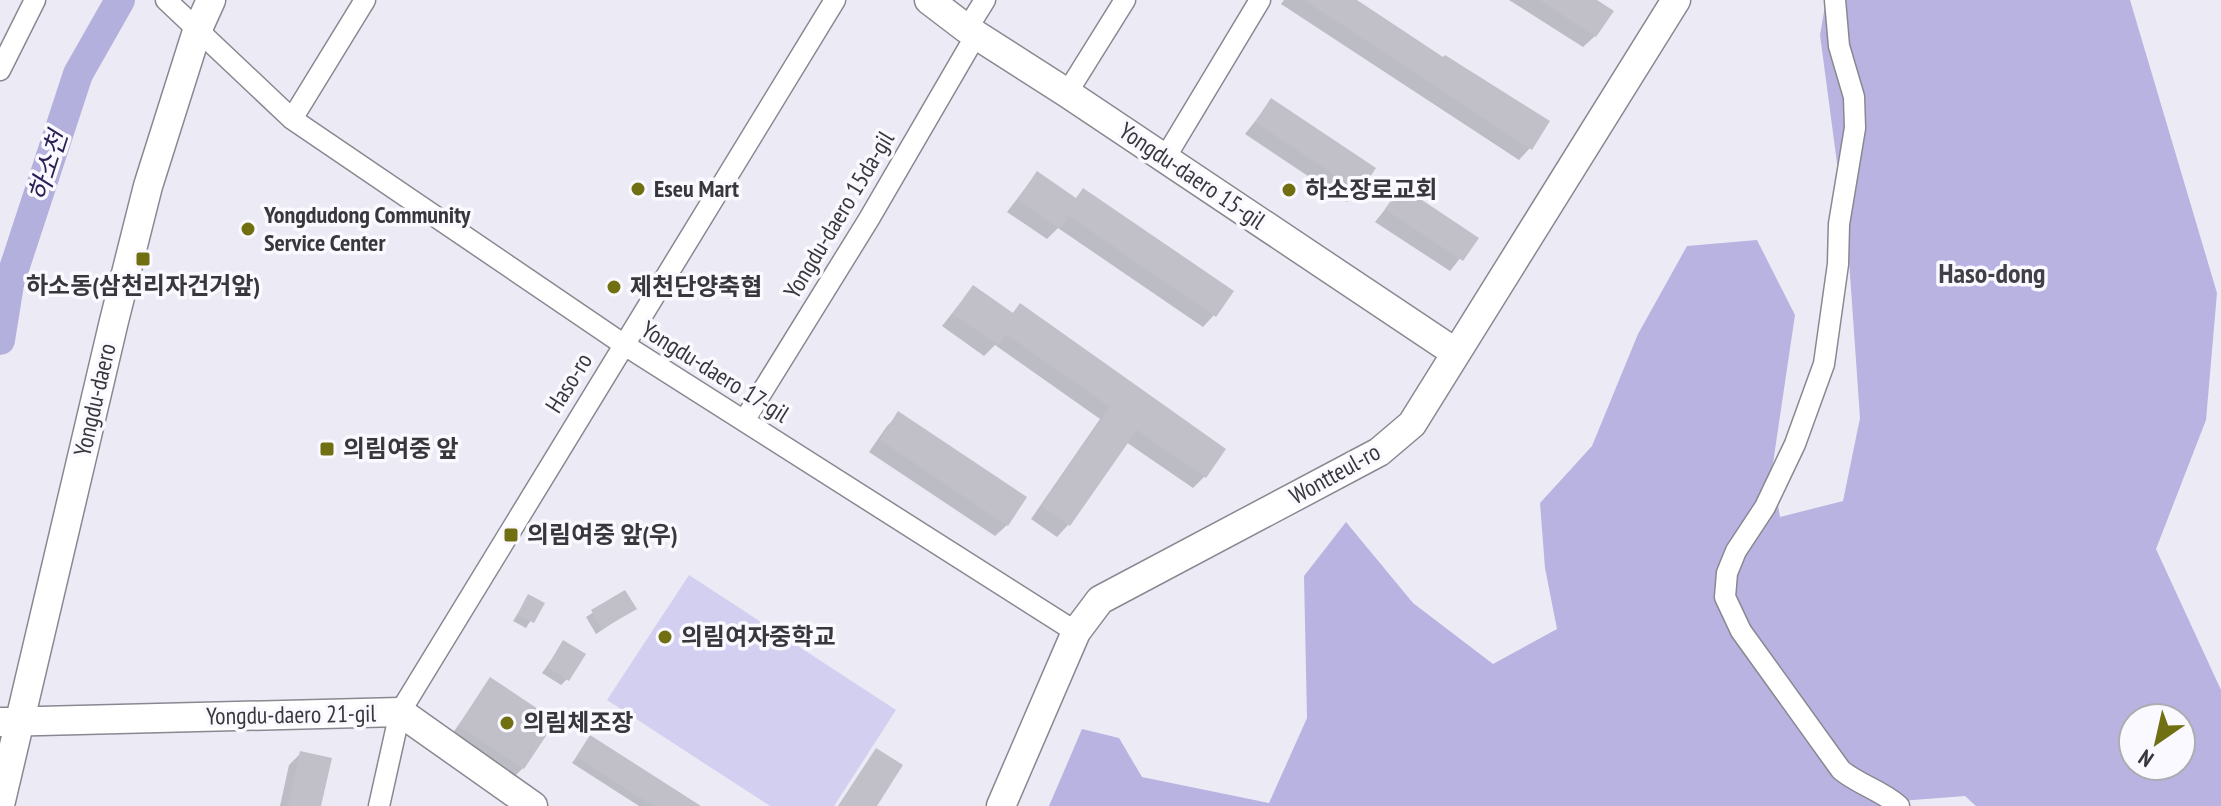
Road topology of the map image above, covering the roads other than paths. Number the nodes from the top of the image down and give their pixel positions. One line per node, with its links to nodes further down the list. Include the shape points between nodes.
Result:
1 (35, 0): 14 (street)
2 (166, 0): 12 (street, Yongdu-daero 17-gil)
3 (211, 0): 12 (street, Yongdu-daero)
4 (365, 0): 16 (street)
5 (835, 0): 18 (street, Haso-ro)
6 (929, 0): 13 (street, Yongdu-daero 15-gil)
7 (985, 0): 13 (street, Yongdu-daero 15da-gil)
8 (1125, 0): 15 (street)
9 (1260, 0): 17 (street)
10 (1676, 0): 19 (street, Wontteul-ro)
11 (1835, 0): 28 (street, via 1855,128 1824,364 1795,444 1765,507 1736,551 1725,597 1741,631 1841,770)
12 (197, 31): 16 (street, Yongdu-daero 17-gil); 23 (street, Yongdu-daero, via 148,186)
13 (972, 32): 15 (street, Yongdu-daero 15-gil); 20 (street, Yongdu-daero 15da-gil, via 869,219)
14 (0, 70)
15 (1067, 93): 17 (street, Yongdu-daero 15-gil)
16 (292, 119): 18 (street, Yongdu-daero 17-gil)
17 (1165, 158): 19 (street, Yongdu-daero 15-gil)
18 (623, 344): 20 (street, Yongdu-daero 17-gil); 22 (street, Haso-ro)
19 (1456, 353): 21 (street, Wontteul-ro, via 1412,424 1379,452 1100,600)
20 (744, 421): 21 (street, Yongdu-daero 17-gil)
21 (1076, 632): 27 (street, Wontteul-ro)
22 (400, 712): 23 (street, Yongdu-daero 21-gil); 25 (street, Haso-ro); 26 (street, Yongdu-daero 21-gil)
23 (9, 722): 24 (street, Yongdu-daero)
24 (0, 805)
25 (379, 806)
26 (533, 806)
27 (1001, 806)
28 (1899, 806)

